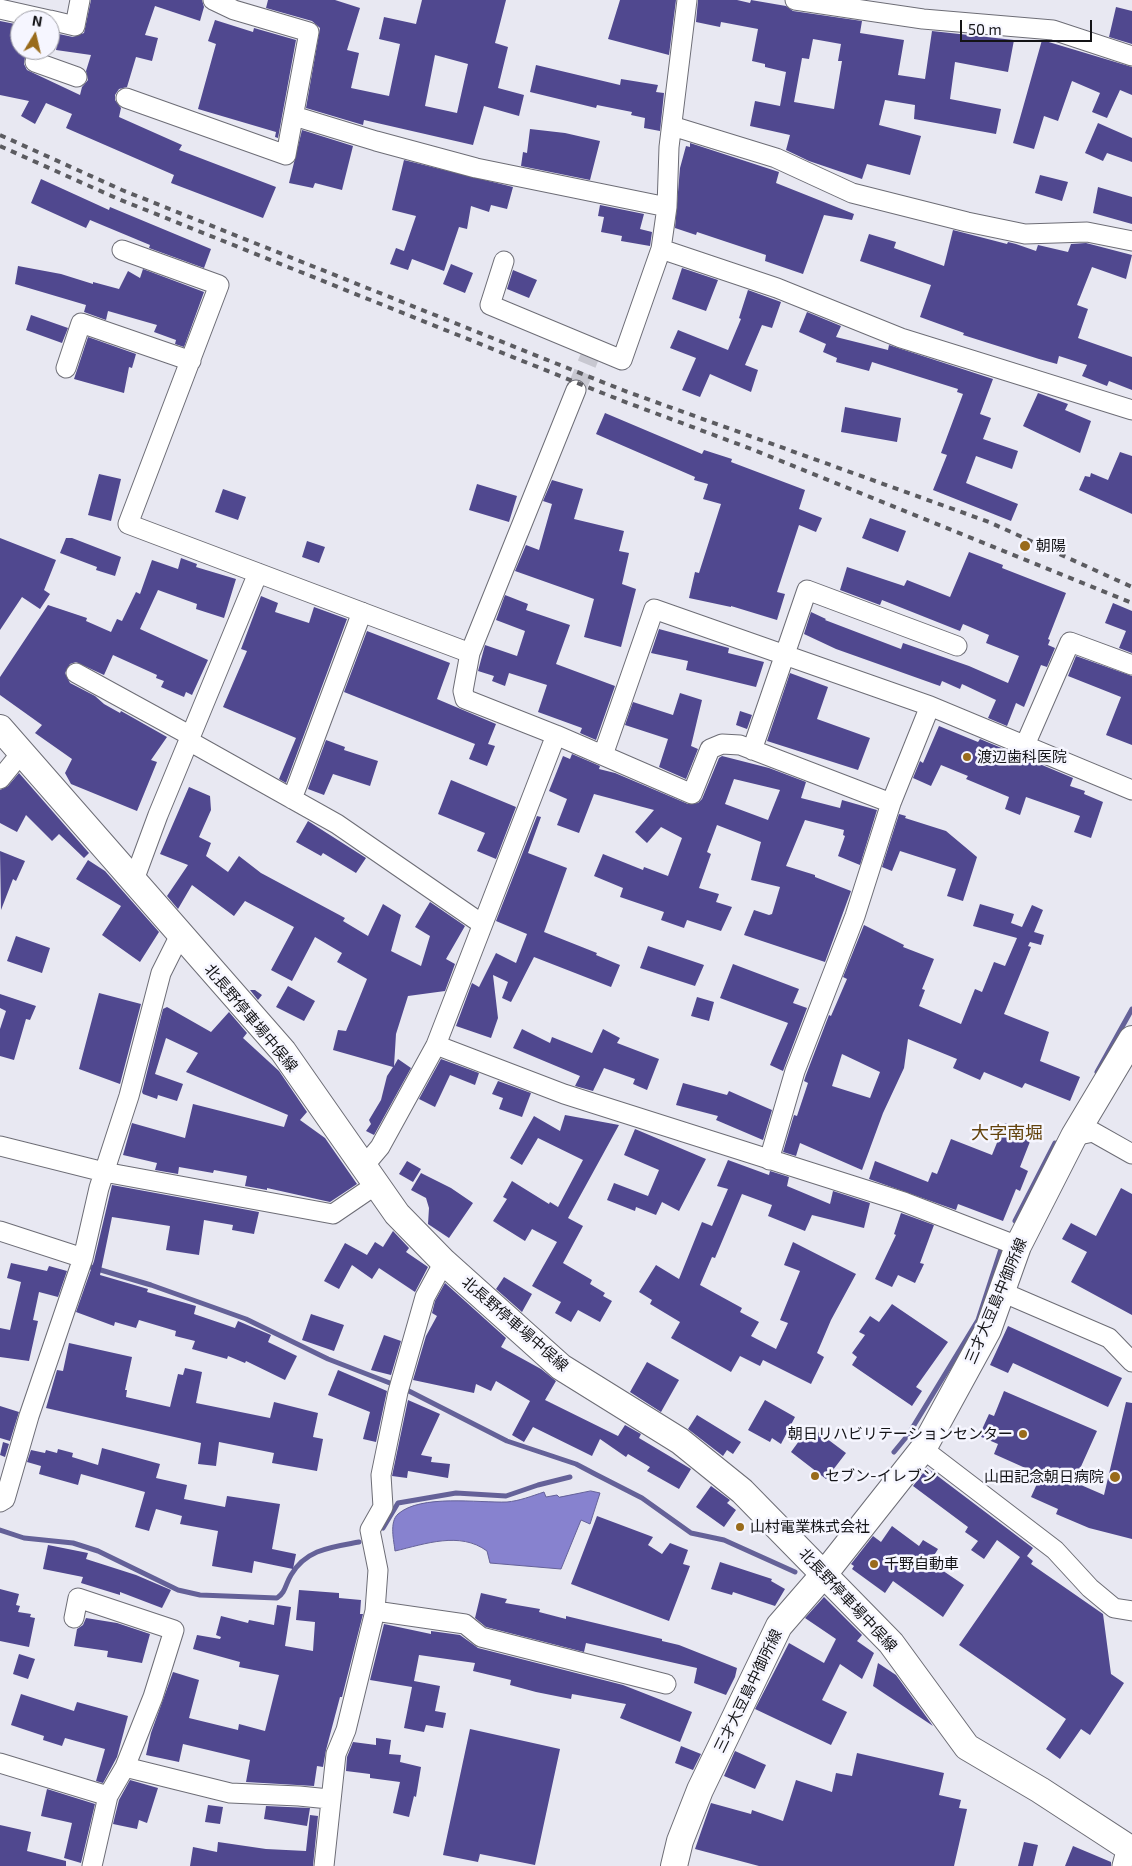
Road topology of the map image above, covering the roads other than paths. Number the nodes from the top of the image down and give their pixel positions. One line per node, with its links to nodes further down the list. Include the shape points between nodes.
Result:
1 (80, 0): 6 (street, via 75,26)
2 (213, 0): 11 (street, via 234,10 309,32)
3 (687, 0): 12 (street)
4 (794, 0): 5 (street)
5 (816, 2): 7 (street, via 923,19 1053,30)
6 (60, 23)
7 (1132, 56)
8 (36, 60): 9 (street)
9 (77, 77)
10 (126, 98): 11 (street, via 286,155)
11 (294, 116): 13 (street, via 476,168)
12 (672, 126): 13 (street); 14 (street, via 776,158 852,193 958,220 1025,234 1087,232)
13 (666, 207): 15 (street)
14 (1132, 241)
15 (661, 249): 17 (street, via 622,360 490,305); 23 (street, via 777,288 901,338)
16 (122, 250): 19 (street, via 219,285)
17 (504, 261)
18 (590, 356): 21 (street)
19 (191, 362): 20 (street, via 81,323); 24 (street, via 128,524)
20 (66, 368)
21 (622, 369)
22 (576, 390): 27 (street)
23 (1132, 410)
24 (258, 573): 25 (street); 34 (street)
25 (362, 612): 27 (street); 41 (street)
26 (957, 646): 28 (street, via 807,590)
27 (470, 653): 33 (street, via 463,691 465,699)
28 (785, 655): 31 (street); 36 (street); 38 (street, via 654,609)
29 (1132, 666): 35 (street, via 1070,642)
30 (76, 673): 34 (street)
31 (930, 706): 35 (street); 42 (street)
32 (0, 728): 37 (main road, 北長野停車場中俣線)
33 (556, 735): 38 (street); 44 (street)
34 (190, 738): 41 (street); 43 (street)
35 (1025, 745): 40 (street)
36 (752, 750): 38 (street, via 740,745 722,744 710,749 692,794); 42 (street)
37 (22, 752): 39 (street); 43 (main road, 北長野停車場中俣線)
38 (603, 755)
39 (0, 779)
40 (1132, 790)
41 (292, 799): 44 (street, via 337,824)
42 (891, 803): 51 (street, via 855,916 795,1071)
43 (134, 880): 45 (main road, 北長野停車場中俣線)
44 (482, 924): 47 (street)
45 (180, 936): 52 (street, via 161,973 129,1096); 53 (main road, 北長野停車場中俣線, via 283,1052)
46 (1132, 1039): 48 (main road, 三才大豆島中御所線)
47 (436, 1045): 51 (street, via 564,1094); 53 (street, via 380,1147)
48 (1074, 1136): 50 (street, via 1093,1132); 55 (main road, 三才大豆島中御所線)
49 (0, 1146): 52 (street)
50 (1132, 1154)
51 (769, 1160): 55 (street, via 904,1202)
52 (104, 1172): 53 (street, via 333,1214); 57 (street)
53 (370, 1175): 56 (main road, 北長野停車場中俣線, via 397,1214)
54 (0, 1231): 57 (street)
55 (1018, 1246): 58 (main road, 三才大豆島中御所線)
56 (444, 1262): 62 (main road, 北長野停車場中俣線, via 561,1367 680,1441 742,1491); 63 (street, via 425,1297 399,1386 381,1475 383,1507 370,1530 378,1570)
57 (81, 1265): 61 (street, via 29,1416 5,1499)
58 (1002, 1292): 59 (street, via 1109,1338); 60 (main road, 三才大豆島中御所線, via 988,1330)
59 (1132, 1362)
60 (923, 1449): 62 (main road, 三才大豆島中御所線); 64 (street, via 1055,1550 1090,1588 1114,1608)
61 (0, 1502)
62 (825, 1573): 71 (main road, 北長野停車場中俣線, via 891,1643 967,1747 1040,1790); 74 (main road, 三才大豆島中御所線, via 779,1626 700,1790)
63 (375, 1611): 66 (street, via 465,1624 481,1637); 70 (street, via 346,1730 336,1754)
64 (1132, 1611)
65 (74, 1618): 68 (street, via 78,1598 174,1630 153,1697)
66 (666, 1684)
67 (0, 1763): 69 (street)
68 (125, 1767): 69 (street); 70 (street, via 230,1793)
69 (108, 1796): 72 (street)
70 (329, 1799): 73 (street)
71 (1127, 1854)
72 (92, 1866)
73 (324, 1866)
74 (674, 1866)

